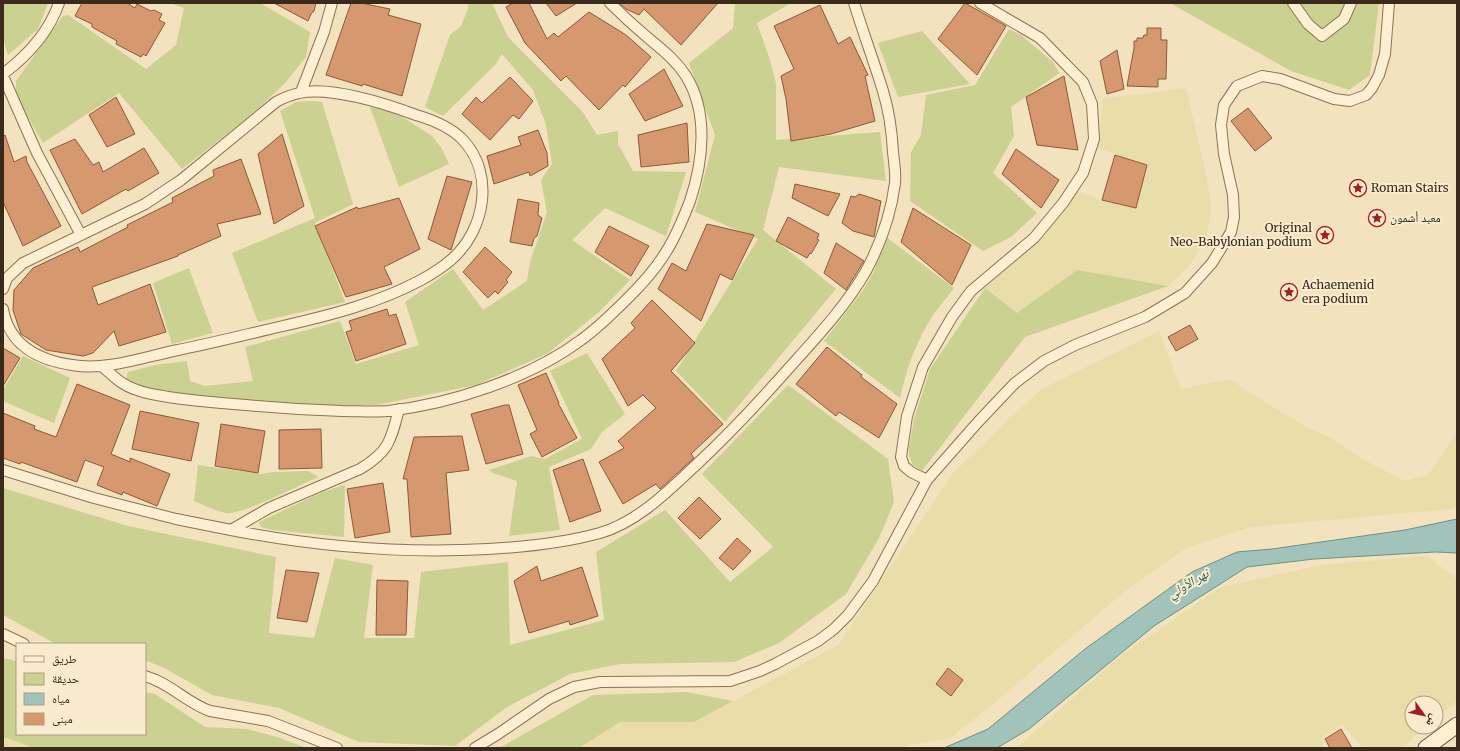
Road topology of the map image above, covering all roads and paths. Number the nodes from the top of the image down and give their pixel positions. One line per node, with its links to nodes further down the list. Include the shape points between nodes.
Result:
1 (59, 3): 9 (street, via 52,20 34,45)
2 (332, 3): 10 (street)
3 (610, 3): 16 (street, via 674,61 686,76 694,94 700,115 700,167 677,232 654,270 638,288 618,309 566,351 525,372 465,395)
4 (854, 3): 19 (street, via 884,93 892,138 895,180 888,220 866,271 854,291 767,393 667,492 636,515 602,532 558,542 504,548 369,550 294,542)
5 (980, 3): 18 (street, via 1040,38 1082,82 1092,104 1094,139 1083,173 1063,203 1034,238 972,291 923,367 907,416 902,457 904,466)
6 (1293, 3): 7 (street, via 1308,24 1322,36 1344,19)
7 (1352, 3)
8 (1388, 3): 18 (street, via 1385,54 1380,75 1366,95 1350,101 1334,99 1280,79 1262,76 1237,86 1224,105 1221,125 1224,154 1234,195 1231,232 1212,263 1185,293 1145,317 1074,345 1036,366 1015,383)
9 (3, 75): 11 (street, via 37,153)
10 (301, 92): 11 (street, via 276,102 181,180 150,201); 15 (street, via 346,95 408,112 454,131 471,149 482,177 481,207 477,223 466,244 452,260 437,271 398,291 350,309)
11 (81, 235): 12 (street, via 23,263)
12 (5, 278): 13 (street)
13 (3, 289)
14 (3, 309): 15 (street, via 20,344 31,352 42,358 72,365)
15 (103, 367): 16 (street, via 121,382 138,391 186,399 309,410)
16 (400, 409): 19 (street, via 388,444 372,462 269,508)
17 (3, 470): 19 (street, via 94,498)
18 (927, 480): 25 (street, via 884,563 861,598 848,615 818,641 760,672 730,681 600,682 574,687 549,699)
19 (231, 530)
20 (3, 634): 21 (street)
21 (22, 643)
22 (146, 676): 24 (street, via 170,687 210,711 268,721)
23 (1457, 725): 26 (main road)
24 (337, 748)
25 (475, 748)
26 (1426, 748)

